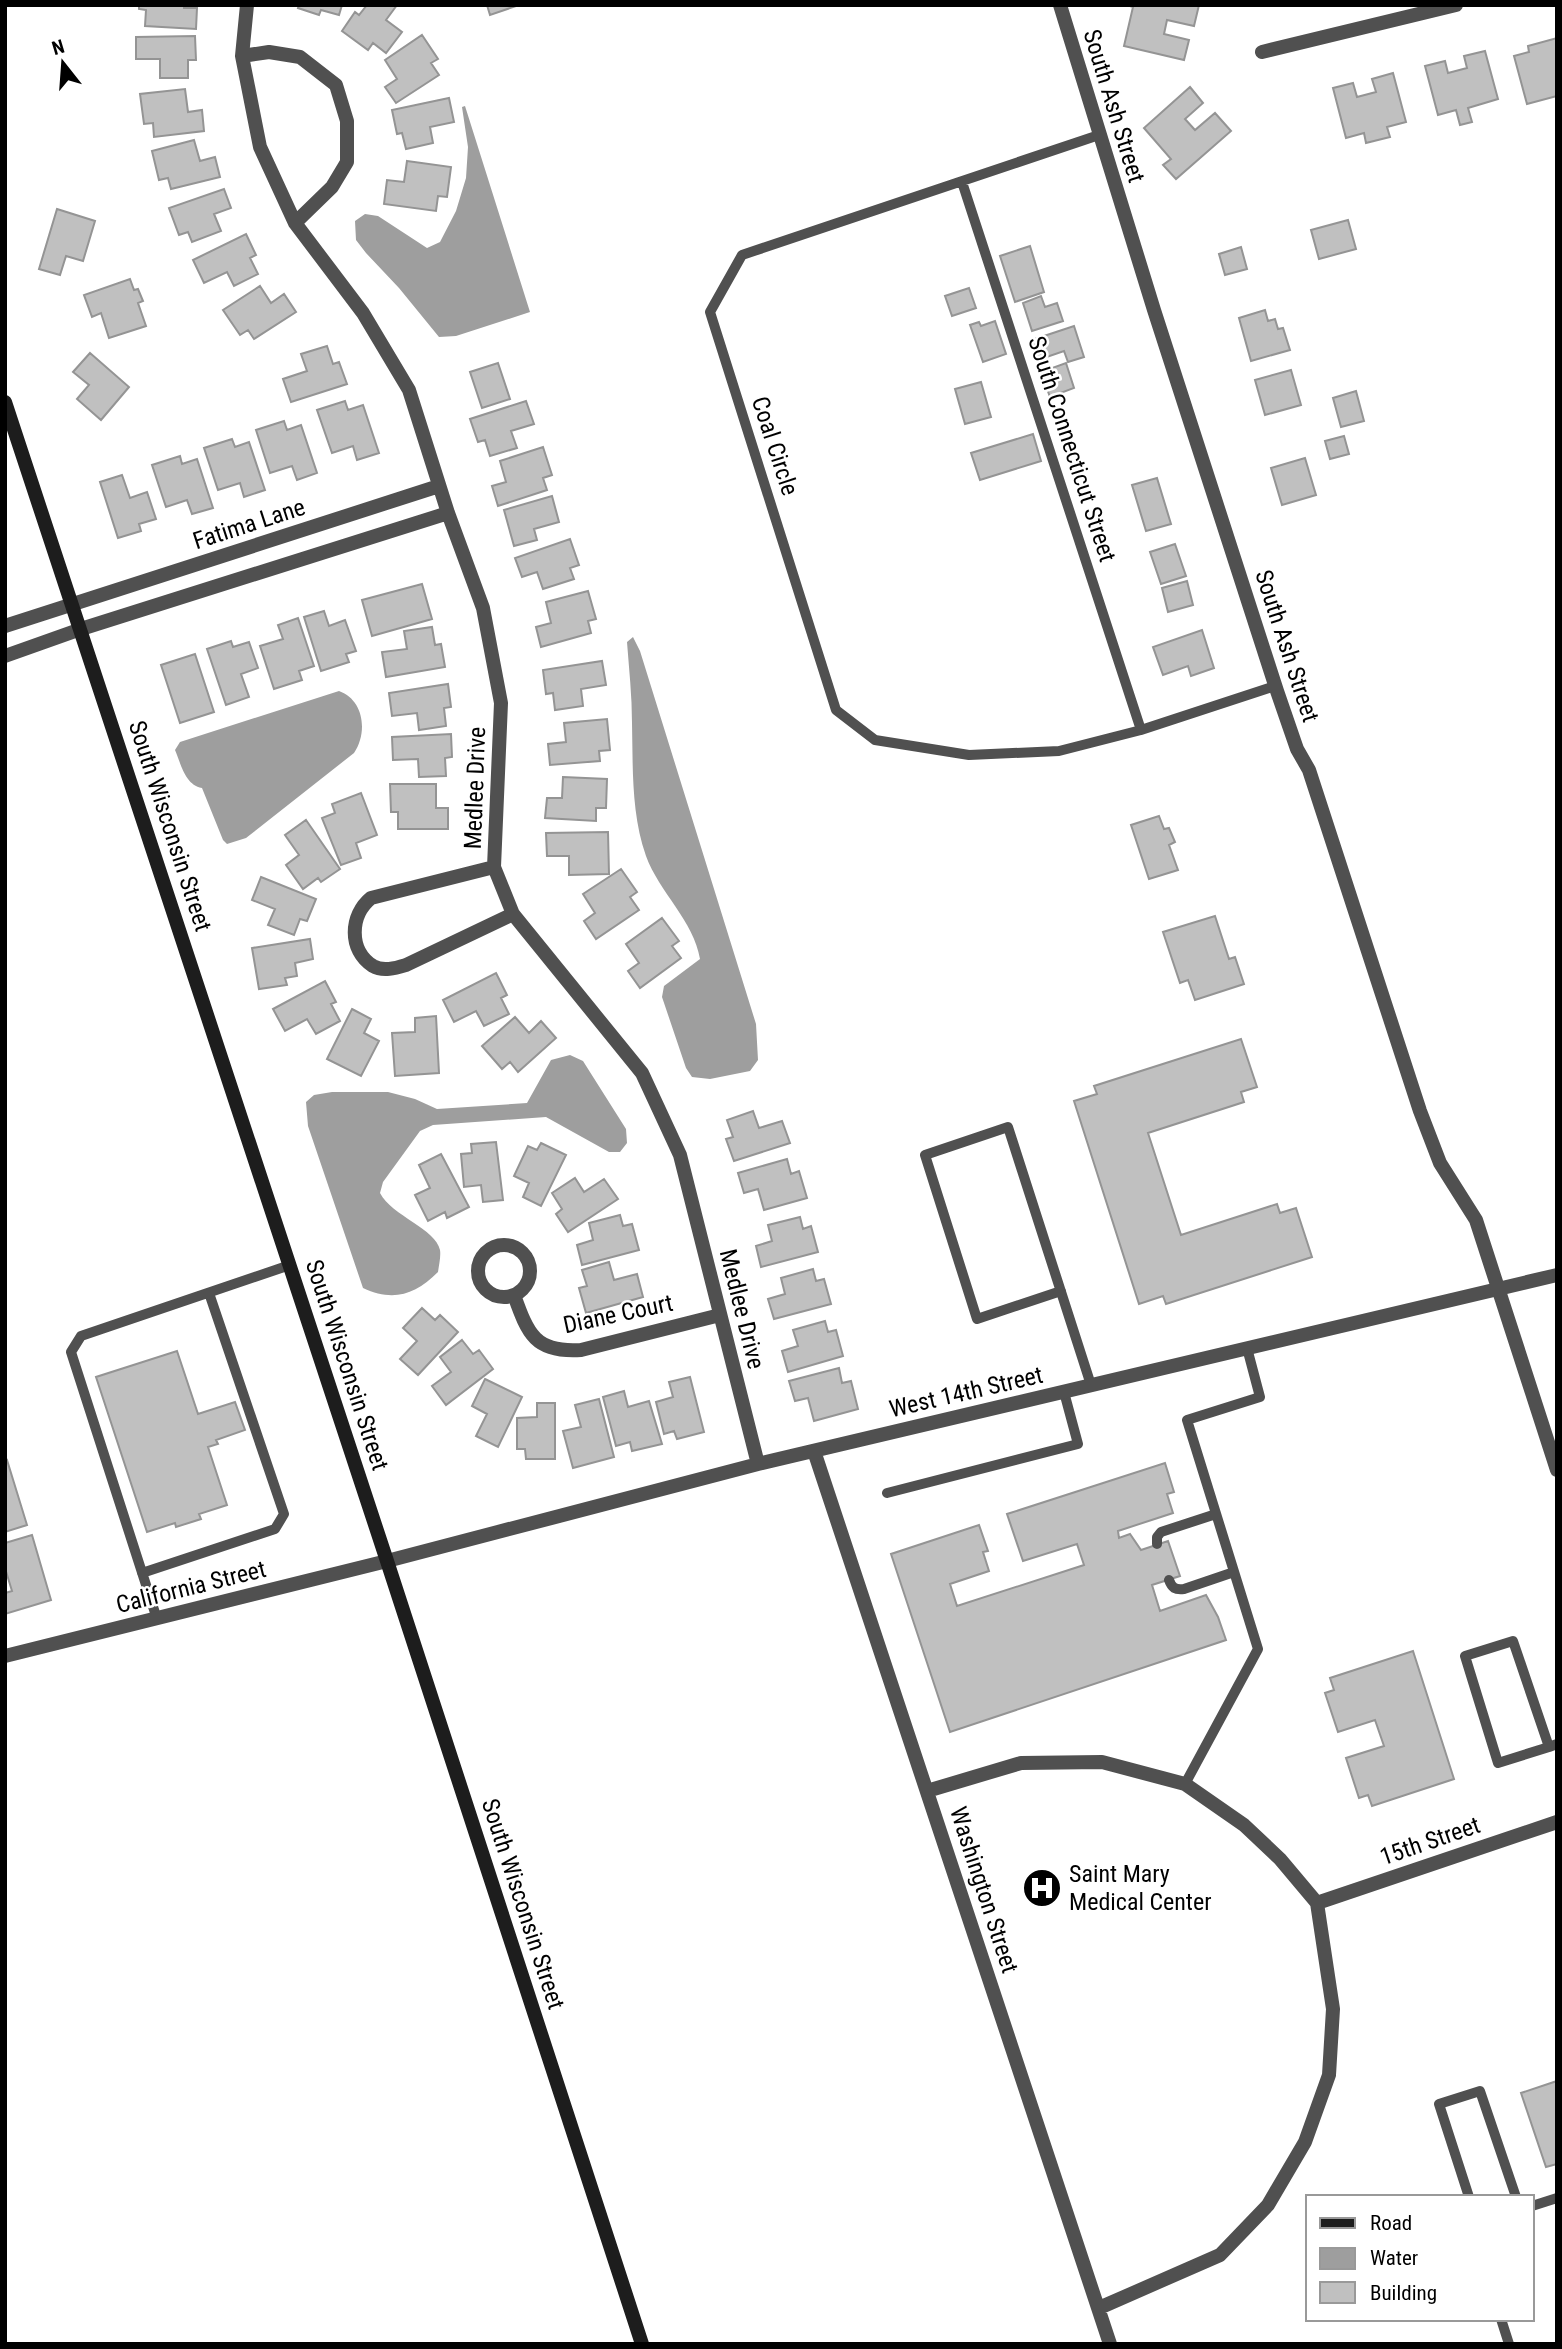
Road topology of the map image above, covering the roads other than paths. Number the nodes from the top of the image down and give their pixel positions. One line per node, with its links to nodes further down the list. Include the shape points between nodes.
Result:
1 (247, 5): 5 (street, Medlee Drive)
2 (1059, 5): 6 (street, South Ash Street)
3 (1456, 5): 4 (street)
4 (1262, 52)
5 (242, 56): 8 (street, Medlee Drive, via 260,148); 8 (street, via 269,52 300,57 336,85 347,121 347,162 332,187)
6 (1099, 135): 7 (lane, Coal Circle); 16 (street, South Ash Street)
7 (962, 182): 17 (lane, South Connecticut Street); 17 (lane, Coal Circle, via 742,255 710,312 836,710 875,740 969,755 1059,751)
8 (295, 223): 10 (street, Medlee Drive, via 363,313 409,390)
9 (5, 402): 12 (street, South Wisconsin Street)
10 (439, 485): 11 (street, Medlee Drive); 12 (street, Fatima Lane)
11 (448, 513): 14 (street, Fatima Lane); 18 (street, Medlee Drive, via 483,608 501,703)
12 (73, 605): 13 (street, Fatima Lane); 14 (street, South Wisconsin Street)
13 (5, 626)
14 (81, 629): 15 (street, Fatima Lane); 20 (street, South Wisconsin Street)
15 (5, 656)
16 (1275, 686): 17 (lane, Coal Circle); 22 (street, South Ash Street, via 1309,770 1420,1111 1440,1163 1476,1220)
17 (1141, 730)
18 (494, 867): 19 (street, Medlee Drive); 19 (street, via 371,898 354,919 361,954 374,967 406,965)
19 (513, 914): 26 (street, Medlee Drive, via 642,1073 680,1155)
20 (290, 1265): 24 (lane); 36 (street, South Wisconsin Street)
21 (1557, 1275): 22 (street, West 14th Street)
22 (1497, 1290): 27 (street, West 14th Street); 32 (street, South Ash Street)
23 (1061, 1291): 23 (lane, via 1008,1128 925,1156 977,1319); 28 (lane)
24 (209, 1293): 38 (lane, via 81,1336 71,1352); 38 (lane, via 284,1514 275,1529)
25 (514, 1295): 26 (street, Diane Court, via 527,1329 539,1342 560,1351 581,1350)
26 (720, 1315): 31 (street, Medlee Drive)
27 (1247, 1349): 28 (street, West 14th Street); 34 (lane, via 1261,1397 1187,1420)
28 (1091, 1385): 29 (street, West 14th Street)
29 (1064, 1392): 30 (street, West 14th Street); 33 (lane, via 1078,1444)
30 (814, 1451): 31 (street, West 14th Street); 44 (street, Washington Street)
31 (758, 1464): 36 (street, West 14th Street)
32 (1557, 1469)
33 (887, 1493)
34 (1216, 1514): 35 (lane, via 1161,1532); 37 (lane)
35 (1157, 1544)
36 (387, 1561): 40 (street, California Street); 53 (street, South Wisconsin Street)
37 (1234, 1572): 39 (lane, via 1177,1590); 43 (lane, via 1258,1649)
38 (142, 1573): 40 (lane)
39 (1169, 1580)
40 (157, 1619): 41 (street, California Street)
41 (5, 1656)
42 (1553, 1745): 42 (lane, via 1499,1763 1465,1657 1513,1641)
43 (1185, 1784): 44 (street, via 1102,1762 1021,1763); 46 (street, via 1244,1825)
44 (927, 1791): 51 (street, Washington Street)
45 (1557, 1822): 46 (street, 15th Street)
46 (1317, 1903): 51 (street, via 1333,2009 1329,2075 1306,2142 1268,2205 1220,2255)
47 (1468, 2195): 48 (lane, via 1439,2104 1480,2091)
48 (1515, 2195)
49 (1556, 2197): 50 (lane)
50 (1534, 2205)
51 (1099, 2308): 54 (street, Washington Street)
52 (1502, 2321): 55 (lane)
53 (642, 2344)
54 (1110, 2344)
55 (1509, 2344)

